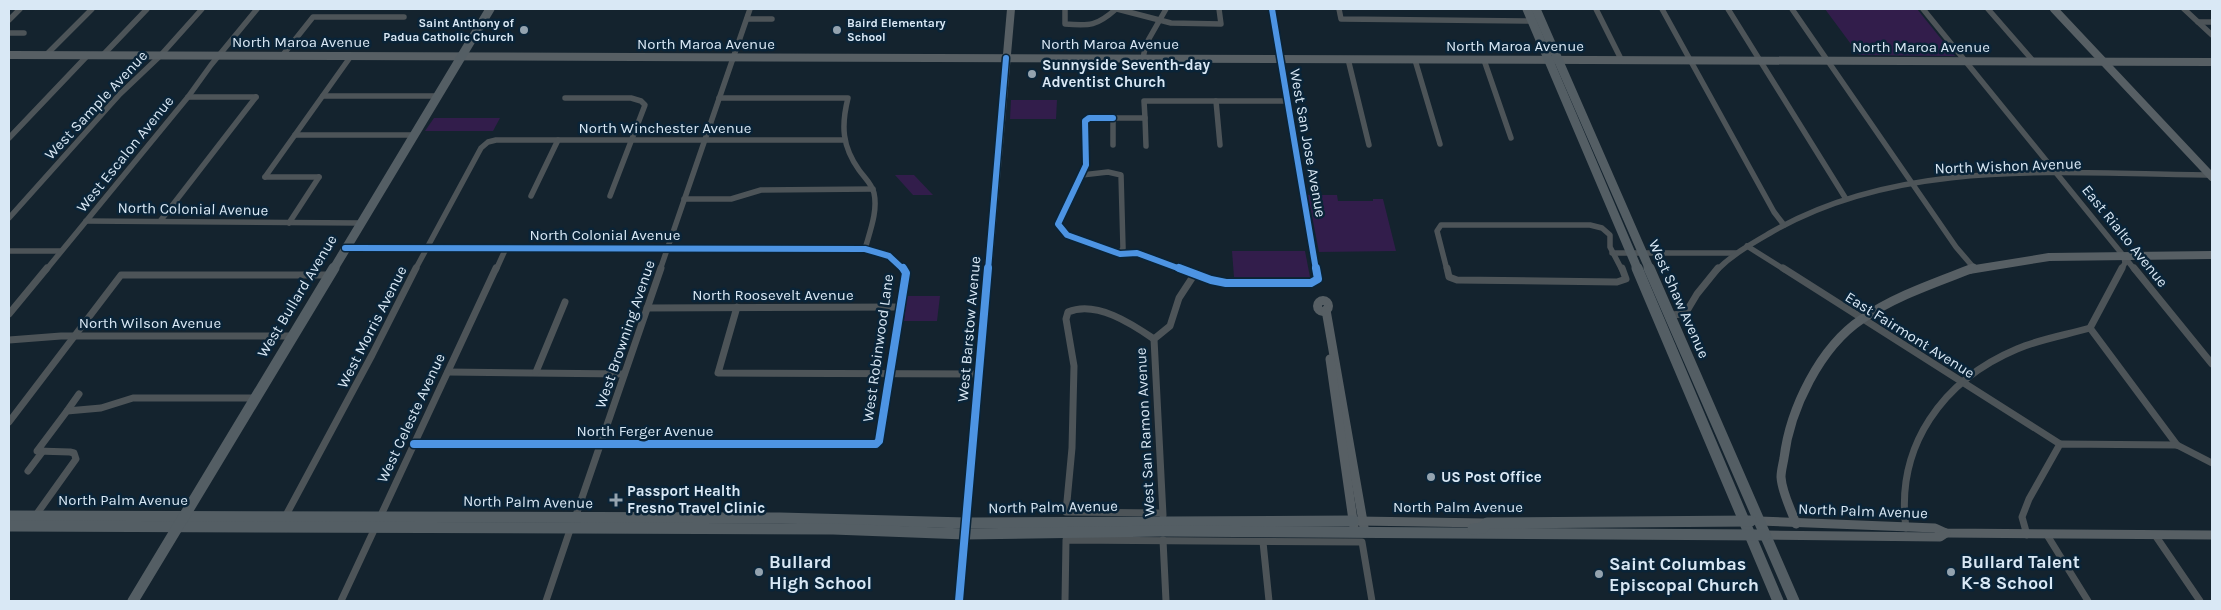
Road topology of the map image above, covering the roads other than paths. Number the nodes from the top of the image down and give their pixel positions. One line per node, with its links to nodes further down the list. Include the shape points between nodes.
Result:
1 (20, 9): 30 (street)
2 (92, 9): 40 (street)
3 (147, 9): 42 (street)
4 (202, 9): 43 (street, West Sample Avenue)
5 (258, 9): 44 (street, West Escalon Avenue)
6 (356, 9): 26 (street)
7 (490, 9): 47 (main road, West Bullard Avenue)
8 (750, 9): 28 (street, West Browning Avenue)
9 (1011, 9): 49 (main road, West Barstow Avenue)
10 (1066, 9): 11 (street, via 1065,24 1100,24)
11 (1117, 9): 31 (street)
12 (1166, 9): 31 (street)
13 (1219, 9): 31 (street, via 1221,24)
14 (1272, 9): 51 (street, West San Jose Avenue)
15 (1339, 9): 32 (street, via 1341,20)
16 (1527, 9): 32 (main road, West Shaw Avenue)
17 (1536, 9): 33 (main road, West Shaw Avenue)
18 (1596, 9): 53 (street)
19 (1662, 9): 57 (street)
20 (1728, 9): 58 (street)
21 (1792, 9): 59 (street)
22 (1923, 9): 60 (street, East Rialto Avenue)
23 (1988, 9): 61 (street)
24 (2054, 9): 62 (main road)
25 (2184, 9): 34 (street)
26 (350, 17): 27 (street); 45 (street, via 313,16)
27 (404, 17)
28 (747, 19): 29 (street); 48 (street, West Browning Avenue)
29 (772, 19)
30 (9, 20)
31 (1160, 21): 50 (street, via 1144,44)
32 (1532, 21): 33 (street); 56 (main road, West Shaw Avenue)
33 (1541, 21): 56 (main road, West Shaw Avenue)
34 (2198, 22): 35 (street); 38 (street)
35 (2212, 22)
36 (9, 33): 37 (street)
37 (24, 33)
38 (2212, 35)
39 (9, 55): 40 (main road, North Maroa Avenue)
40 (46, 55): 41 (main road, North Maroa Avenue)
41 (88, 55): 42 (main road, North Maroa Avenue); 77 (street)
42 (103, 55): 43 (main road, North Maroa Avenue)
43 (160, 56): 44 (main road, North Maroa Avenue); 98 (street, West Sample Avenue, via 120,94)
44 (219, 56): 45 (main road, North Maroa Avenue); 66 (street, West Escalon Avenue)
45 (282, 56): 46 (main road, North Maroa Avenue)
46 (351, 56): 47 (main road, North Maroa Avenue); 64 (street)
47 (461, 56): 48 (main road, North Maroa Avenue); 65 (main road, West Bullard Avenue)
48 (734, 57): 49 (main road, North Maroa Avenue); 69 (street, West Browning Avenue)
49 (1006, 58): 50 (main road, North Maroa Avenue); 140 (main road, West Barstow Avenue)
50 (1143, 58): 51 (main road, North Maroa Avenue)
51 (1279, 59): 52 (main road, North Maroa Avenue); 71 (street, West San Jose Avenue)
52 (1348, 59): 54 (main road, North Maroa Avenue); 87 (street)
53 (1621, 59): 56 (main road, North Maroa Avenue); 57 (main road, North Maroa Avenue)
54 (1415, 60): 55 (main road, North Maroa Avenue); 84 (street)
55 (1484, 60): 56 (main road, North Maroa Avenue); 78 (street)
56 (1553, 60): 113 (main road, West Shaw Avenue)
57 (1690, 60): 58 (main road, North Maroa Avenue); 103 (street)
58 (1760, 60): 59 (main road, North Maroa Avenue); 96 (street)
59 (1828, 61): 60 (main road, North Maroa Avenue); 92 (street)
60 (1966, 61): 61 (main road, North Maroa Avenue); 90 (street, East Rialto Avenue)
61 (2034, 62): 62 (main road, North Maroa Avenue)
62 (2105, 62): 63 (main road, North Maroa Avenue); 91 (main road)
63 (2212, 62)
64 (323, 96): 65 (street); 75 (street)
65 (437, 96): 76 (main road, West Bullard Avenue)
66 (188, 97): 67 (street); 100 (street, West Escalon Avenue)
67 (256, 97): 99 (street)
68 (565, 98): 81 (street, via 641,100 645,105 644,111)
69 (719, 98): 80 (street, via 848,98 841,125); 82 (street, West Browning Avenue)
70 (1216, 101): 71 (street); 74 (street, via 1144,101); 86 (street)
71 (1287, 101): 120 (street, West San Jose Avenue, via 1318,279 1311,283 1226,283)
72 (1089, 118): 73 (street); 89 (street, via 1085,121 1086,165)
73 (1113, 118): 74 (street); 85 (street)
74 (1145, 118): 88 (street)
75 (295, 135): 76 (street); 101 (street, via 265,177 319,177)
76 (413, 135): 102 (main road, West Bullard Avenue)
77 (9, 138)
78 (1511, 138)
79 (558, 140): 81 (street, North Winchester Avenue); 83 (street, North Winchester Avenue); 94 (street)
80 (844, 140): 82 (street, North Winchester Avenue); 93 (street, via 851,158)
81 (632, 141): 82 (street, North Winchester Avenue); 95 (street)
82 (704, 141): 97 (street, West Browning Avenue)
83 (488, 142): 106 (street, West Morris Avenue, via 481,148)
84 (1440, 144)
85 (1114, 145)
86 (1220, 145)
87 (1369, 145)
88 (1146, 146)
89 (1082, 175): 115 (street, via 1108,172 1120,175); 115 (street, via 1058,224 1067,235)
90 (2059, 175): 91 (street, North Wishon Avenue); 92 (street, North Wishon Avenue, via 1973,177); 116 (street, East Rialto Avenue)
91 (2212, 176)
92 (1913, 184): 96 (street, North Wishon Avenue); 118 (street)
93 (874, 189): 97 (street, via 761,190 731,199); 109 (street, via 876,200)
94 (531, 196)
95 (610, 196)
96 (1846, 198): 103 (street, North Wishon Avenue)
97 (684, 199): 108 (street, West Browning Avenue)
98 (9, 218)
99 (162, 220): 100 (street, North Colonial Avenue); 101 (street, North Colonial Avenue)
100 (86, 221): 111 (street, West Escalon Avenue)
101 (288, 223): 102 (street, North Colonial Avenue)
102 (360, 223): 105 (main road, West Bullard Avenue)
103 (1784, 225): 104 (street, North Wishon Avenue)
104 (1747, 246): 114 (street, North Wishon Avenue); 128 (street, East Fairmont Avenue)
105 (345, 248): 106 (street, North Colonial Avenue); 119 (main road, West Bullard Avenue)
106 (427, 248): 107 (street, North Colonial Avenue); 159 (street, West Morris Avenue)
107 (506, 248): 108 (street, North Colonial Avenue); 136 (street, West Celeste Avenue)
108 (667, 249): 109 (street, North Colonial Avenue); 124 (street, West Browning Avenue)
109 (865, 249): 123 (street, West Robinwood Lane, via 888,255 900,263 906,273)
110 (9, 251): 111 (street)
111 (60, 251): 126 (street, West Escalon Avenue)
112 (1612, 253): 112 (street, via 1626,279 1617,282 1464,280 1449,277 1437,231 1441,225 1590,225 1602,228 1610,235 1608,242); 113 (street)
113 (1636, 253): 114 (street); 127 (main road, West Shaw Avenue); 134 (main road, West Shaw Avenue)
114 (1736, 253): 127 (street, North Wishon Avenue, via 1700,288 1684,314)
115 (1120, 254): 120 (street, via 1136,253)
116 (2124, 255): 117 (main road); 118 (main road, via 2049,257); 129 (street, via 2125,263); 135 (street, East Rialto Avenue)
117 (2212, 256)
118 (1974, 268): 128 (main road, via 1914,291)
119 (329, 275): 130 (street, via 121,275); 131 (main road, West Bullard Avenue)
120 (1194, 275): 132 (street, West San Ramon Avenue, via 1179,298 1170,326)
121 (565, 302): 137 (street)
122 (737, 307): 123 (street, North Roosevelt Avenue); 124 (street, North Roosevelt Avenue); 139 (street, via 718,373)
123 (900, 307): 139 (street, West Robinwood Lane)
124 (647, 308): 138 (street, West Browning Avenue)
125 (1324, 310): 171 (street)
126 (9, 314)
127 (1670, 315): 144 (main road, West Shaw Avenue)
128 (1861, 319): 141 (street, East Fairmont Avenue); 165 (main road, via 1828,350 1802,394 1792,420 1781,476)
129 (2090, 328): 141 (street, via 2018,348); 151 (street)
130 (75, 336): 131 (street, North Wilson Avenue); 133 (street, North Wilson Avenue); 146 (street)
131 (292, 336): 143 (main road, West Bullard Avenue)
132 (1154, 339): 168 (street, West San Ramon Avenue); 168 (street, via 1104,313 1079,308 1068,312 1066,319 1074,366 1066,512)
133 (9, 340)
134 (1672, 350): 144 (main road, via 1681,357 1695,389); 162 (main road, West Shaw Avenue)
135 (2212, 364)
136 (448, 372): 137 (street); 147 (street, West Celeste Avenue)
137 (536, 372): 138 (street)
138 (624, 374): 148 (street, West Browning Avenue)
139 (890, 374): 140 (street); 149 (street, West Robinwood Lane)
140 (979, 374): 170 (main road, West Barstow Avenue)
141 (1960, 381): 150 (street, East Fairmont Avenue); 169 (street, via 1926,422 1914,446 1905,502)
142 (79, 394): 145 (street)
143 (255, 398): 145 (street, via 133,398 101,408); 158 (main road, West Bullard Avenue)
144 (1706, 399): 161 (main road, West Shaw Avenue)
145 (67, 410): 152 (street, via 37,450)
146 (9, 422)
147 (414, 444): 148 (street, North Ferger Avenue); 160 (street, West Celeste Avenue)
148 (601, 444): 149 (street, North Ferger Avenue); 163 (street, West Browning Avenue)
149 (876, 444)
150 (2060, 444): 151 (street); 174 (street, via 2029,498 2022,517)
151 (2176, 445): 153 (street)
152 (43, 451): 154 (street); 155 (street, via 70,452 76,456)
153 (2212, 463)
154 (28, 471)
155 (36, 515): 156 (main road, North Palm Avenue); 157 (main road, North Palm Avenue)
156 (96, 515): 158 (main road, North Palm Avenue); 167 (main road, via 88,520)
157 (9, 516)
158 (182, 520): 159 (main road, North Palm Avenue); 167 (main road, North Palm Avenue); 181 (main road, West Bullard Avenue)
159 (284, 520): 160 (main road, North Palm Avenue)
160 (378, 521): 163 (main road, North Palm Avenue); 182 (street, West Celeste Avenue)
161 (1759, 521): 162 (main road, North Palm Avenue); 165 (main road, North Palm Avenue); 176 (main road, West Shaw Avenue)
162 (1745, 522): 164 (main road, North Palm Avenue); 175 (main road, West Shaw Avenue)
163 (573, 523): 170 (main road, North Palm Avenue, via 750,523); 183 (street, West Browning Avenue)
164 (1488, 523): 171 (main road, North Palm Avenue); 172 (main road, via 1480,528 1422,529)
165 (1796, 524): 169 (main road, North Palm Avenue)
166 (9, 526): 167 (main road, North Palm Avenue)
167 (21, 526)
168 (1163, 527): 170 (main road, North Palm Avenue); 171 (main road, North Palm Avenue); 180 (street); 185 (street, via 1066,540); 186 (street, West San Ramon Avenue)
169 (1906, 528): 173 (main road, North Palm Avenue, via 1935,528)
170 (965, 529): 184 (main road, West Barstow Avenue)
171 (1359, 530): 172 (main road, North Palm Avenue); 180 (street); 188 (street)
172 (1398, 533): 175 (main road, North Palm Avenue)
173 (1946, 533): 174 (main road, North Palm Avenue); 176 (street, North Palm Avenue, via 1940,537)
174 (2027, 534): 177 (main road, North Palm Avenue)
175 (1751, 535): 176 (main road, North Palm Avenue); 189 (main road, West Shaw Avenue)
176 (1765, 535): 190 (main road, West Shaw Avenue)
177 (2047, 535): 178 (main road, North Palm Avenue); 191 (street)
178 (2155, 535): 179 (main road, North Palm Avenue); 192 (street)
179 (2212, 535)
180 (1263, 542): 187 (street)
181 (133, 601)
182 (341, 601)
183 (546, 601)
184 (959, 601)
185 (1065, 601)
186 (1166, 601)
187 (1269, 601)
188 (1372, 601)
189 (1778, 601)
190 (1794, 601)
191 (2088, 601)
192 (2200, 601)

